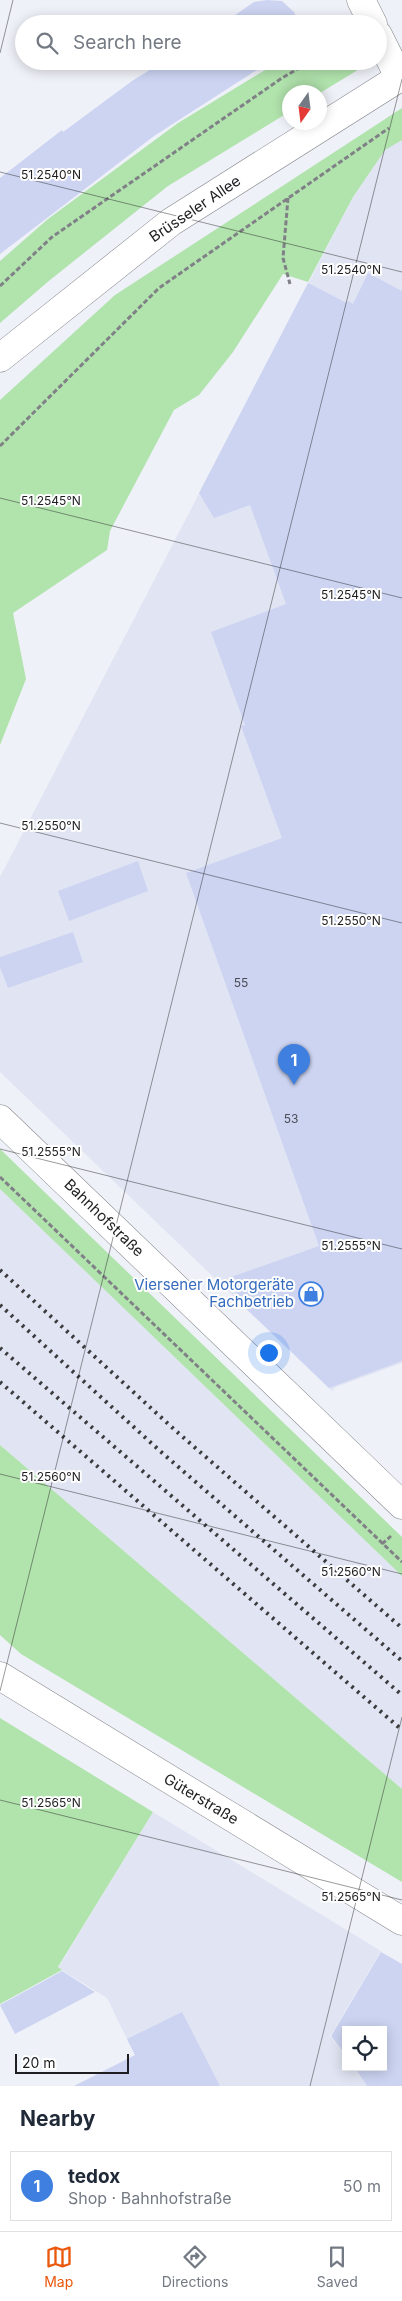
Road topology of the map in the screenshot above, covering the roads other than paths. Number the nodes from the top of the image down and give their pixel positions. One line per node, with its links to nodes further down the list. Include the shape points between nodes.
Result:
1 (361, 0): 2 (street)
2 (368, 15)
3 (387, 52): 4 (street)
4 (400, 76): 5 (street, Brüsseler Allee, via 171,222)
5 (0, 358)
6 (0, 1119): 7 (street, Bahnhofstraße)
7 (402, 1505)
8 (0, 1676): 9 (street, Güterstraße)
9 (402, 1922)

